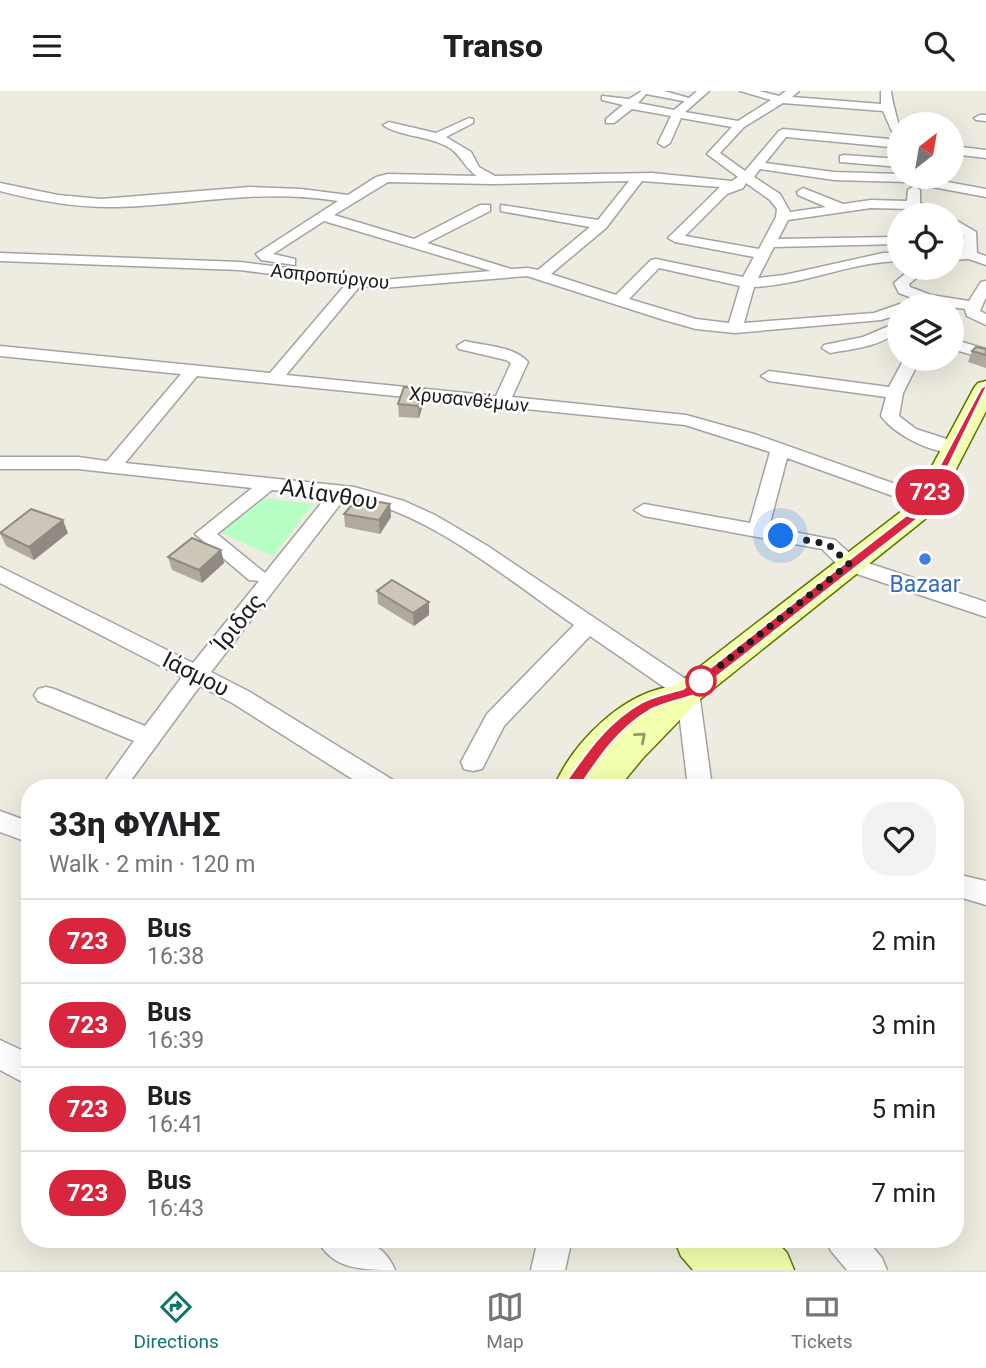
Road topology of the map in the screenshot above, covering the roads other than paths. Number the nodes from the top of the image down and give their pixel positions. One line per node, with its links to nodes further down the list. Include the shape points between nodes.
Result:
1 (646, 91): 8 (street); 9 (street)
2 (704, 91): 8 (street)
3 (745, 91): 7 (street)
4 (794, 91): 7 (street)
5 (886, 91): 11 (street)
6 (606, 99): 9 (street)
7 (780, 99): 10 (street); 12 (street)
8 (693, 100): 13 (street)
9 (631, 104): 13 (street); 17 (street)
10 (833, 104): 11 (street); 20 (street)
11 (887, 108): 14 (street)
12 (759, 111): 15 (street); 19 (street)
13 (678, 112): 19 (street); 23 (street)
14 (889, 112)
15 (785, 115)
16 (469, 121): 21 (street)
17 (610, 121)
18 (389, 125): 21 (street)
19 (740, 125): 34 (street, via 713,155)
20 (821, 128): 22 (street); 28 (street, via 783,133)
21 (438, 137): 33 (street, via 467,155 474,169)
22 (887, 141)
23 (664, 143)
24 (964, 151): 25 (street)
25 (986, 154)
26 (844, 159): 27 (street)
27 (887, 162)
28 (755, 165): 31 (street, via 834,176); 34 (street)
29 (964, 175): 32 (street)
30 (639, 177): 33 (street); 34 (street); 46 (street)
31 (887, 177)
32 (986, 179)
33 (493, 180): 39 (street, via 380,180)
34 (742, 181): 45 (street, via 781,203); 53 (street, via 722,191 675,238)
35 (0, 187): 39 (street, via 89,203 272,192)
36 (964, 188): 38 (street)
37 (803, 192): 43 (street)
38 (986, 193)
39 (351, 199): 44 (street)
40 (887, 204): 43 (street)
41 (485, 208): 52 (street)
42 (506, 208): 46 (street)
43 (841, 208): 45 (street)
44 (322, 216): 52 (street); 65 (street, via 265,257 376,278)
45 (783, 217): 53 (street)
46 (601, 225): 61 (street)
47 (964, 230): 49 (street)
48 (986, 233): 49 (street)
49 (971, 235): 56 (street)
50 (879, 242): 51 (street); 53 (street); 54 (street)
51 (887, 242)
52 (416, 243): 60 (street)
53 (765, 249): 64 (street)
54 (887, 250)
55 (964, 255): 56 (street)
56 (970, 255): 59 (street)
57 (0, 257): 63 (street, Ασπροπύργου, via 240,266)
58 (887, 257): 64 (street, via 860,259 782,280)
59 (986, 261)
60 (510, 272): 61 (street, Ασπροπύργου); 65 (street, Ασπροπύργου)
61 (541, 275): 68 (street, Ασπροπύργου)
62 (905, 280): 67 (street, via 901,283 904,290)
63 (355, 282): 65 (street, Ασπροπύργου); 82 (street)
64 (748, 282): 68 (street, via 656,263); 73 (street)
65 (382, 284)
66 (986, 285): 71 (street)
67 (915, 294)
68 (618, 302): 73 (street, Ασπροπύργου, via 696,324)
69 (887, 313): 70 (street, Ασπροπύργου)
70 (876, 317): 72 (street); 73 (street, Ασπροπύργου)
71 (964, 323): 78 (street)
72 (887, 327)
73 (735, 328)
74 (887, 336): 76 (street)
75 (466, 346): 85 (street, via 520,362)
76 (830, 348)
77 (0, 351): 79 (street, Χρυσανθέμων)
78 (986, 354)
79 (192, 371): 82 (street, Χρυσανθέμων); 89 (street)
80 (906, 371): 84 (street)
81 (769, 376): 84 (street)
82 (275, 378): 85 (street, Χρυσανθέμων)
83 (986, 388): 86 (main road)
84 (895, 393): 86 (street, via 890,416 897,427)
85 (501, 403): 87 (street, Χρυσανθέμων, via 686,420)
86 (953, 447): 92 (main road)
87 (780, 449): 92 (street, Χρυσανθέμων); 94 (street)
88 (0, 463): 89 (street, Αλίανθου)
89 (111, 467): 90 (street, Αλίανθου)
90 (268, 484): 91 (street, Αλίανθου); 97 (street, via 205,534)
91 (340, 492): 99 (street, Αλίανθου, via 397,505 428,519); 100 (street, Ίριδας)
92 (925, 501): 95 (main road)
93 (644, 510): 94 (street)
94 (758, 531): 95 (street, via 828,544)
95 (849, 564): 98 (street); 101 (main road)
96 (0, 574): 100 (street, Ιάσμου)
97 (256, 575)
98 (986, 610)
99 (589, 624): 101 (street, Αλίανθου); 104 (street, via 495,720)
100 (196, 674): 103 (street, Ίριδας); 106 (street, Ιάσμου)
101 (688, 692): 107 (main road, via 648,705 629,718 598,747); 108 (main road, one-way to 101, via 619,759); 109 (street)
102 (46, 695): 103 (street)
103 (150, 738): 105 (street, Ίριδας)
104 (473, 762)
105 (119, 779)
106 (371, 779)
107 (576, 779)
108 (606, 779)
109 (700, 779)
110 (0, 821): 111 (street)
111 (21, 829)
112 (964, 887): 113 (street)
113 (986, 893)
114 (0, 1054): 115 (street)
115 (21, 1066)
116 (347, 1248): 121 (street)
117 (553, 1248): 122 (street)
118 (705, 1248): 123 (main road)
119 (750, 1248): 124 (main road)
120 (852, 1248): 125 (street)
121 (378, 1270)
122 (548, 1270)
123 (723, 1270)
124 (771, 1270)
125 (870, 1270)

